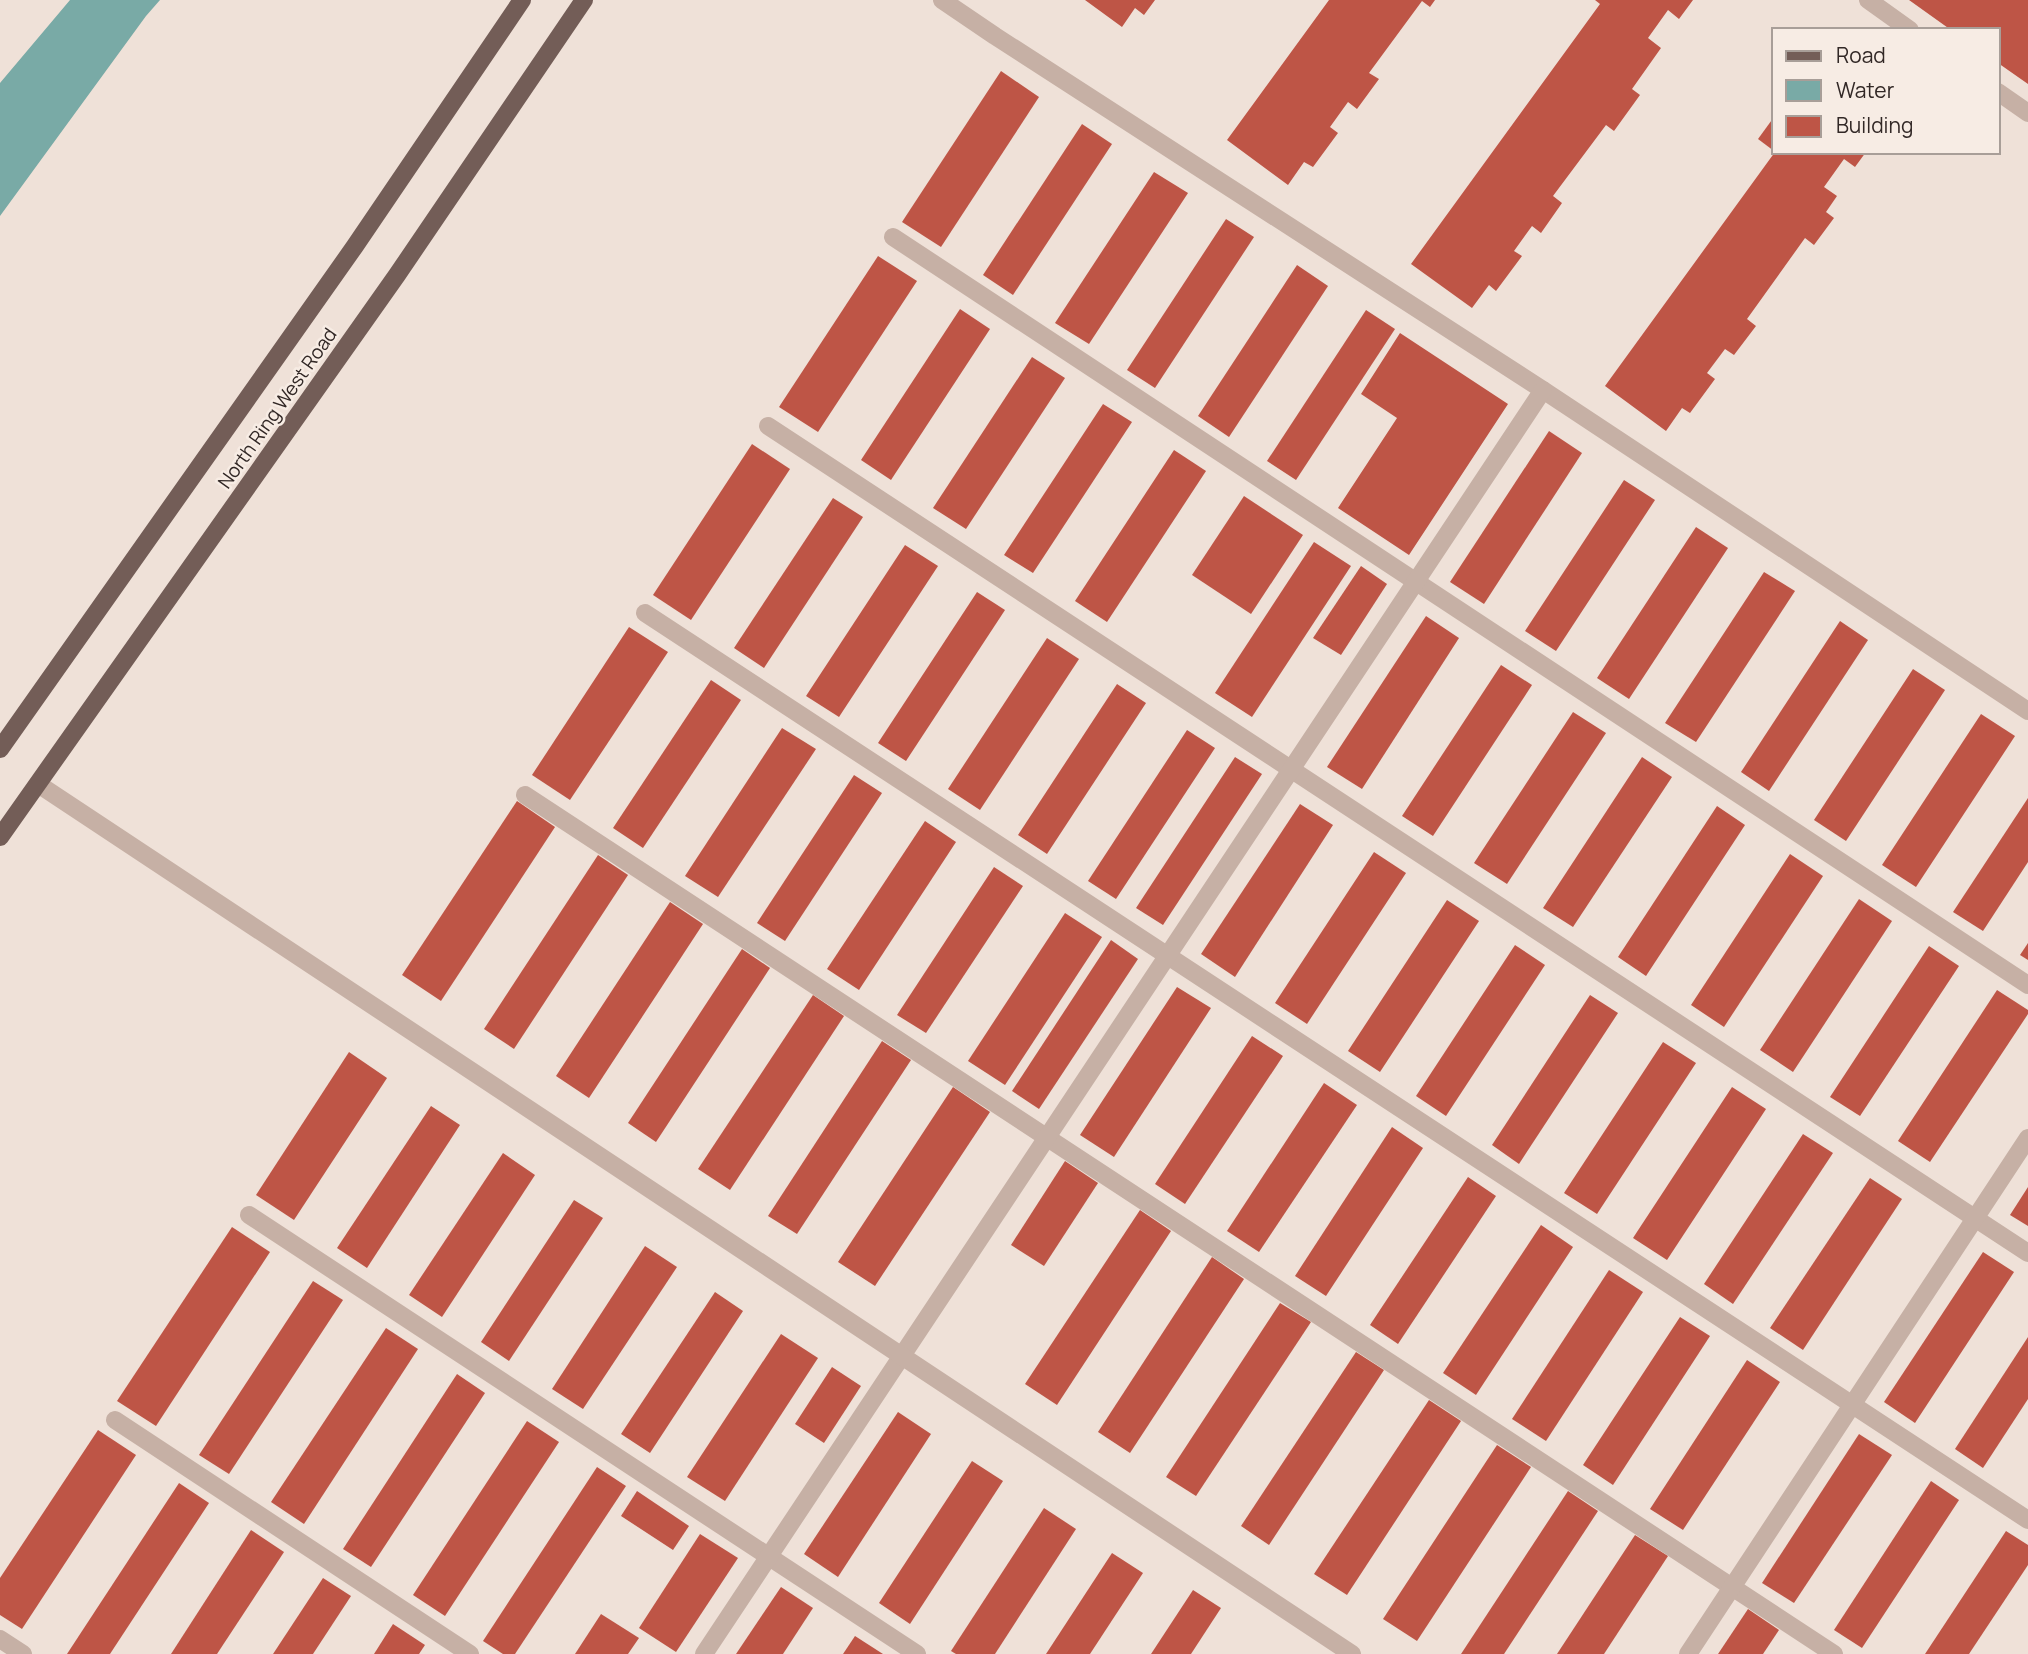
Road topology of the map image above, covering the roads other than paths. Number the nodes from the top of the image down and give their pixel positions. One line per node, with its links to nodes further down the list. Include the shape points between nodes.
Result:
1 (523, 0): 14 (main road, North Ring West Road)
2 (584, 0): 16 (main road, North Ring West Road, via 397,275)
3 (942, 0): 9 (street)
4 (1868, 0): 5 (street)
5 (1907, 28)
6 (2000, 93): 7 (street)
7 (2028, 113)
8 (893, 237): 11 (street)
9 (1543, 390): 11 (street); 13 (street)
10 (768, 426): 15 (street)
11 (1417, 581): 15 (street); 20 (street)
12 (645, 613): 19 (street)
13 (2028, 711)
14 (0, 749)
15 (1291, 769): 19 (street); 24 (street)
16 (38, 784): 18 (main road, North Ring West Road); 26 (street)
17 (526, 795): 21 (street)
18 (0, 837)
19 (1168, 956): 21 (street); 27 (street)
20 (2028, 985)
21 (1047, 1137): 26 (street); 31 (street)
22 (2028, 1138): 24 (street)
23 (249, 1216): 30 (street)
24 (1975, 1218): 25 (street); 27 (street)
25 (2028, 1253)
26 (902, 1356): 30 (street); 37 (street)
27 (1852, 1405): 29 (street); 31 (street)
28 (115, 1420): 34 (street)
29 (2028, 1520)
30 (769, 1556): 35 (street); 36 (street)
31 (1732, 1587): 38 (street); 39 (street)
32 (0, 1639): 33 (street)
33 (23, 1654)
34 (470, 1654)
35 (704, 1654)
36 (917, 1654)
37 (1352, 1654)
38 (1688, 1654)
39 (1834, 1654)

